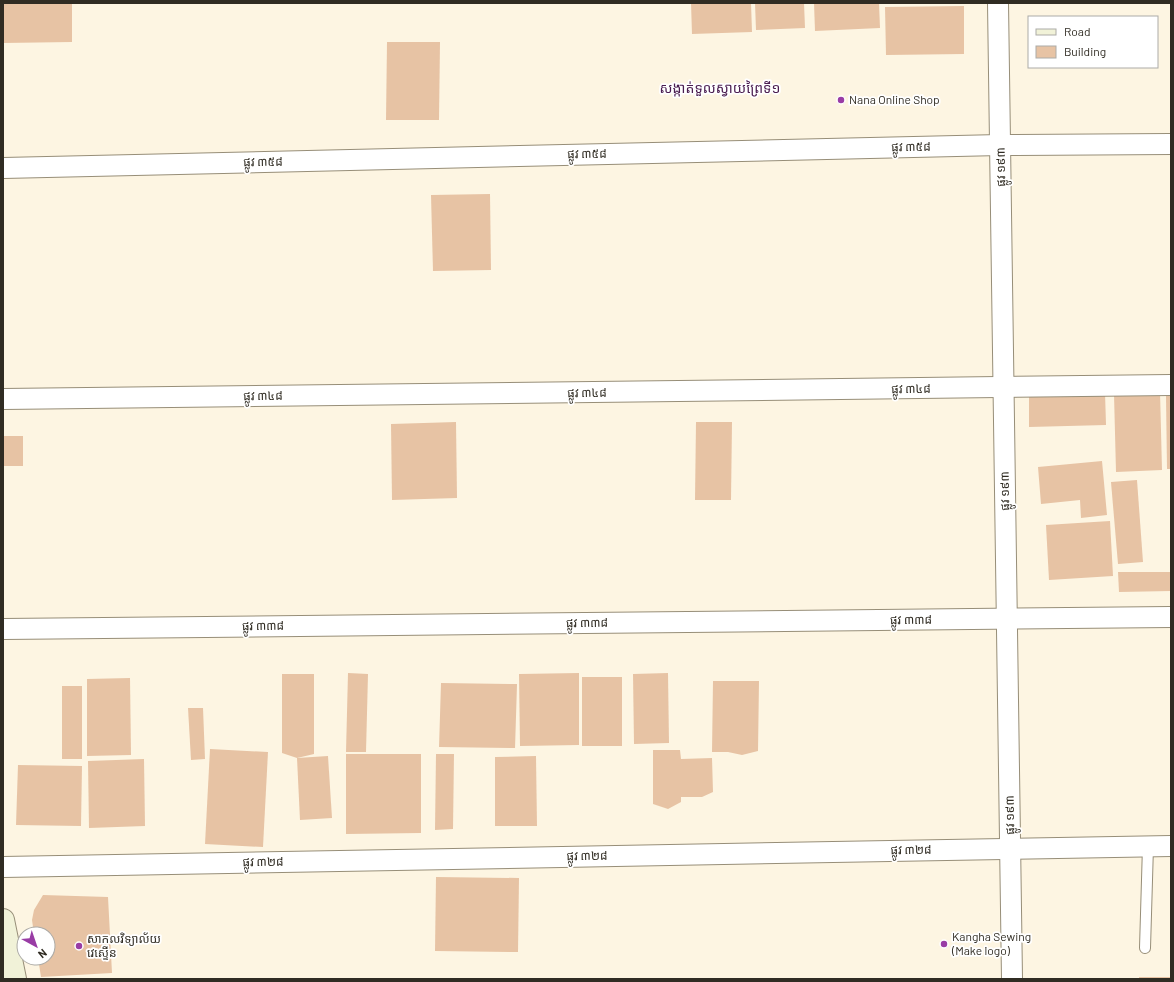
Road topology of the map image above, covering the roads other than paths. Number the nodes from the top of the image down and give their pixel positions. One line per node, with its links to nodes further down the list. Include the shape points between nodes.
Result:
1 (998, 3): 3 (street, ផ្លូវ ១៩៣)
2 (1171, 144): 3 (street, ផ្លូវ ៣៥៨)
3 (1000, 145): 4 (street, ផ្លូវ ៣៥៨); 6 (street, ផ្លូវ ១៩៣)
4 (3, 168)
5 (1171, 385): 6 (street, ផ្លូវ ៣៤៨)
6 (1004, 388): 7 (street, ផ្លូវ ៣៤៨); 9 (street, ផ្លូវ ១៩៣)
7 (3, 399)
8 (1171, 617): 9 (street, ផ្លូវ ៣៣៨)
9 (1007, 619): 10 (street, ផ្លូវ ៣៣៨); 13 (street, ផ្លូវ ១៩៣)
10 (3, 629)
11 (1148, 846): 12 (street, ផ្លូវ ៣២៨); 13 (street, ផ្លូវ ៣២៨); 16 (lane)
12 (1171, 846)
13 (1010, 848): 14 (street, ផ្លូវ ៣២៨); 18 (street, ផ្លូវ ១៩៣)
14 (3, 867)
15 (3, 920): 17 (street)
16 (1145, 948)
17 (15, 979)
18 (1012, 979)

